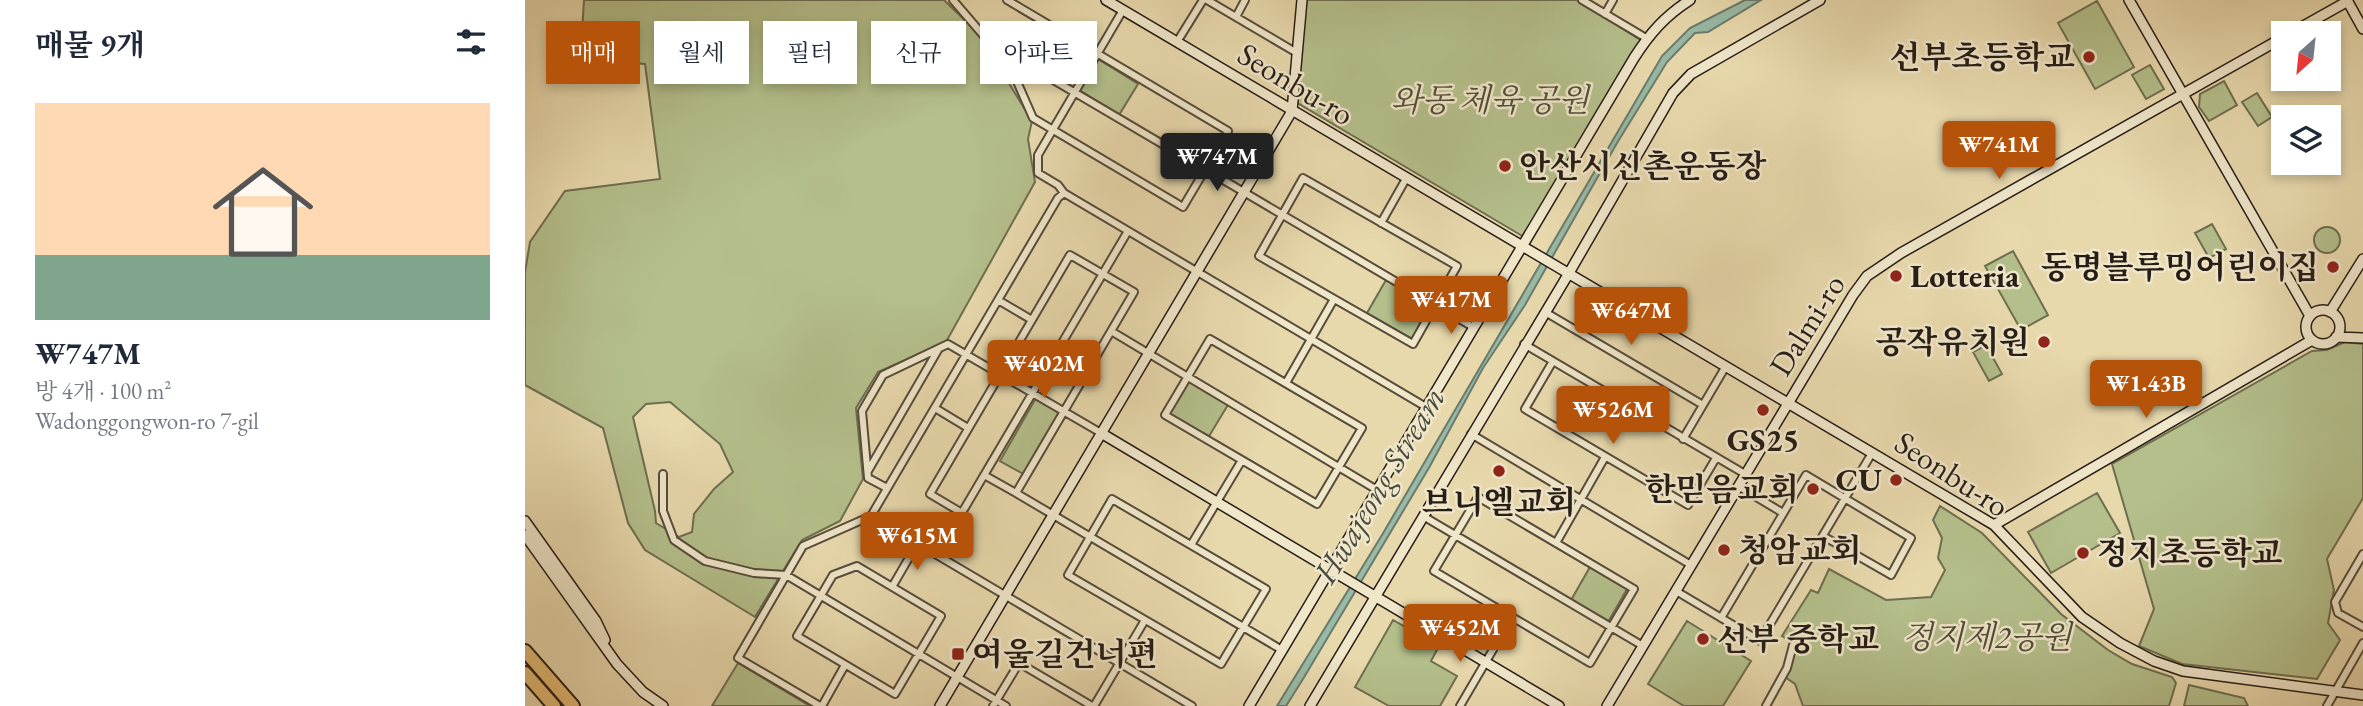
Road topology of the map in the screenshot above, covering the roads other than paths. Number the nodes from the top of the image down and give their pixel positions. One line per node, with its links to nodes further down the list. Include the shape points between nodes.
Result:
1 (953, 0): 19 (street)
2 (1007, 0): 16 (street)
3 (1107, 0): 13 (street, Seonbu-ro)
4 (1205, 0): 15 (street); 21 (street)
5 (1245, 0): 15 (street)
6 (1302, 0): 23 (street)
7 (1582, 0): 14 (street)
8 (1613, 0): 14 (street)
9 (1690, 0): 20 (street, via 1668,14)
10 (1820, 0): 42 (street, via 1681,83)
11 (2129, 0): 29 (street)
12 (2347, 1): 17 (street); 18 (street)
13 (1123, 10): 21 (street, Seonbu-ro); 24 (street)
14 (1605, 14): 20 (street)
15 (1236, 17): 23 (street)
16 (1042, 21)
17 (2312, 21)
18 (2363, 29)
19 (980, 32)
20 (1646, 38): 39 (street)
21 (1177, 42): 30 (street, Seonbu-ro)
22 (2271, 44): 29 (street, Dalmi-ro)
23 (1297, 52): 30 (street)
24 (1097, 54): 32 (street, via 1228,131)
25 (1018, 84): 31 (street, via 1033,118)
26 (1060, 84): 28 (street)
27 (1079, 84): 28 (street)
28 (1074, 92): 31 (street); 32 (street)
29 (2183, 94): 49 (street); 67 (street, Dalmi-ro, via 1867,276)
30 (1292, 111): 33 (street, Seonbu-ro); 34 (street)
31 (1052, 129): 32 (street, via 1183,207); 35 (street, via 1038,155 1038,173)
32 (1205, 170): 34 (street)
33 (1407, 177): 37 (street); 39 (street, Seonbu-ro)
34 (1244, 192): 36 (street); 41 (street)
35 (1064, 193): 38 (street); 45 (street)
36 (1282, 215): 37 (street, via 1303,178); 44 (street, via 1259,256); 46 (street)
37 (1381, 223): 46 (street, via 1457,266)
38 (1128, 231): 41 (street); 43 (street)
39 (1522, 244): 42 (street, Seonbu-ro); 51 (street)
40 (2363, 259): 48 (street)
41 (1197, 272): 55 (street); 59 (street)
42 (1569, 273): 47 (street); 62 (street, Seonbu-ro)
43 (1103, 274): 50 (street, via 1070,255); 52 (street, via 1134,292); 66 (street)
44 (1334, 299): 46 (street, via 1413,344); 55 (street)
45 (999, 300): 50 (street); 60 (street)
46 (1435, 305): 51 (street)
47 (1545, 312): 57 (street); 68 (street)
48 (2330, 312): 49 (street); 53 (street, via 2339,324)
49 (2310, 316): 56 (street, via 2306,328)
50 (1032, 320): 63 (street)
51 (1473, 327): 69 (street)
52 (1111, 331): 59 (street); 71 (street)
53 (2336, 337): 54 (street); 56 (street, via 2325,344)
54 (2363, 338)
55 (1312, 339): 65 (street); 69 (street)
56 (2312, 340): 98 (street)
57 (1524, 344): 61 (street); 74 (street)
58 (940, 348): 60 (street, via 948,344); 81 (street); 81 (street, via 883,375 862,411)
59 (1149, 353): 64 (street); 73 (street)
60 (967, 354): 63 (street); 70 (street)
61 (1553, 361): 75 (street); 77 (street, via 1525,409)
62 (1726, 366): 67 (street, Seonbu-ro); 68 (street)
63 (1000, 374): 66 (street); 72 (street)
64 (1188, 377): 65 (street, via 1210,339); 79 (street, via 1165,415); 80 (street)
65 (1286, 383): 80 (street, via 1361,428)
66 (1033, 393): 71 (street); 84 (street)
67 (1787, 402): 76 (street, Seonbu-ro); 83 (street, Dalmi-ro)
68 (1703, 405): 75 (street)
69 (1426, 407): 87 (street)
70 (935, 408): 72 (street); 86 (street)
71 (1064, 411): 73 (street); 88 (street)
72 (968, 428): 92 (street, via 930,494)
73 (1101, 433): 91 (street); 94 (street)
74 (1471, 434): 90 (street); 96 (street)
75 (1683, 439): 78 (street)
76 (1873, 453): 89 (street); 98 (street, Seonbu-ro)
77 (1605, 457): 78 (street, via 1688,505); 90 (street)
78 (1716, 458): 83 (street)
79 (1242, 460): 80 (street, via 1317,504); 91 (street)
80 (1339, 467): 87 (street)
81 (867, 472): 86 (street, via 868,478)
82 (663, 474): 110 (street, via 663,511 674,540 705,561)
83 (1745, 474): 85 (street, Dalmi-ro)
84 (984, 475): 88 (street); 92 (street)
85 (1738, 485): 93 (street); 108 (street, Dalmi-ro)
86 (887, 488): 95 (street)
87 (1377, 490): 109 (street)
88 (1016, 493): 94 (street)
89 (1845, 499): 93 (street, via 1806,475); 101 (street); 101 (street, via 1912,538 1891,575)
90 (1581, 500): 103 (street); 108 (street)
91 (1217, 502): 105 (street); 109 (street)
92 (962, 513): 107 (street)
93 (1783, 513): 117 (street)
94 (1053, 515): 102 (street); 114 (street)
95 (871, 516): 104 (street); 110 (street, via 803,545)
96 (1423, 516): 100 (street); 115 (street)
97 (525, 521): 130 (street, via 596,621)
98 (1994, 525): 134 (street, Seonbu-ro, via 2082,617 2142,655 2183,671)
99 (525, 535): 130 (street)
100 (1456, 535): 103 (street, via 1478,497); 116 (street, via 1434,572); 120 (street)
101 (1823, 536): 117 (street, via 1760,641)
102 (1090, 537): 105 (street, via 1112,499); 118 (street, via 1068,575); 119 (street)
103 (1556, 543): 120 (street, via 1634,589)
104 (917, 544): 107 (street); 111 (street)
105 (1191, 545): 119 (street, via 1266,589)
106 (2363, 554): 121 (street, via 2335,602 2338,613)
107 (937, 555): 114 (street)
108 (1691, 565): 112 (street, Dalmi-ro)
109 (1330, 569): 115 (street); 125 (street)
110 (786, 575): 113 (street); 140 (street, via 738,657)
111 (892, 587): 113 (street, via 857,566 833,575); 127 (street, via 941,616)
112 (1676, 591): 117 (street); 124 (street, Dalmi-ro)
113 (821, 596): 127 (street); 131 (street, via 797,636)
114 (1005, 596): 129 (street); 133 (street)
115 (1376, 596): 128 (street); 146 (street)
116 (1512, 617): 120 (street, via 1590,663); 128 (street)
117 (1721, 618)
118 (1145, 620): 119 (street, via 1221,664); 129 (street)
119 (1243, 627): 125 (street)
120 (1611, 627): 124 (street)
121 (2363, 627)
122 (2363, 643): 134 (street)
123 (1793, 645): 150 (street, via 1787,668)
124 (1643, 646): 149 (street, Dalmi-ro)
125 (1282, 650): 145 (street)
126 (525, 651): 138 (highway)
127 (918, 654): 131 (street, via 895,694); 133 (street)
128 (1486, 662): 147 (street); 148 (street)
129 (1120, 663): 143 (street); 144 (street)
130 (617, 664): 139 (street)
131 (845, 665): 140 (street)
132 (525, 673): 137 (highway)
133 (957, 677): 136 (street); 141 (street)
134 (2335, 691): 135 (street, Seonbu-ro); 151 (street)
135 (2363, 695)
136 (995, 703): 142 (street); 143 (street, via 1019,663)
137 (554, 706)
138 (573, 706)
139 (663, 706)
140 (821, 706)
141 (940, 706)
142 (1006, 706)
143 (1093, 706)
144 (1192, 706)
145 (1249, 706)
146 (1310, 706)
147 (1460, 706)
148 (1559, 706)
149 (1608, 706)
150 (1766, 706)
151 (2327, 706)

